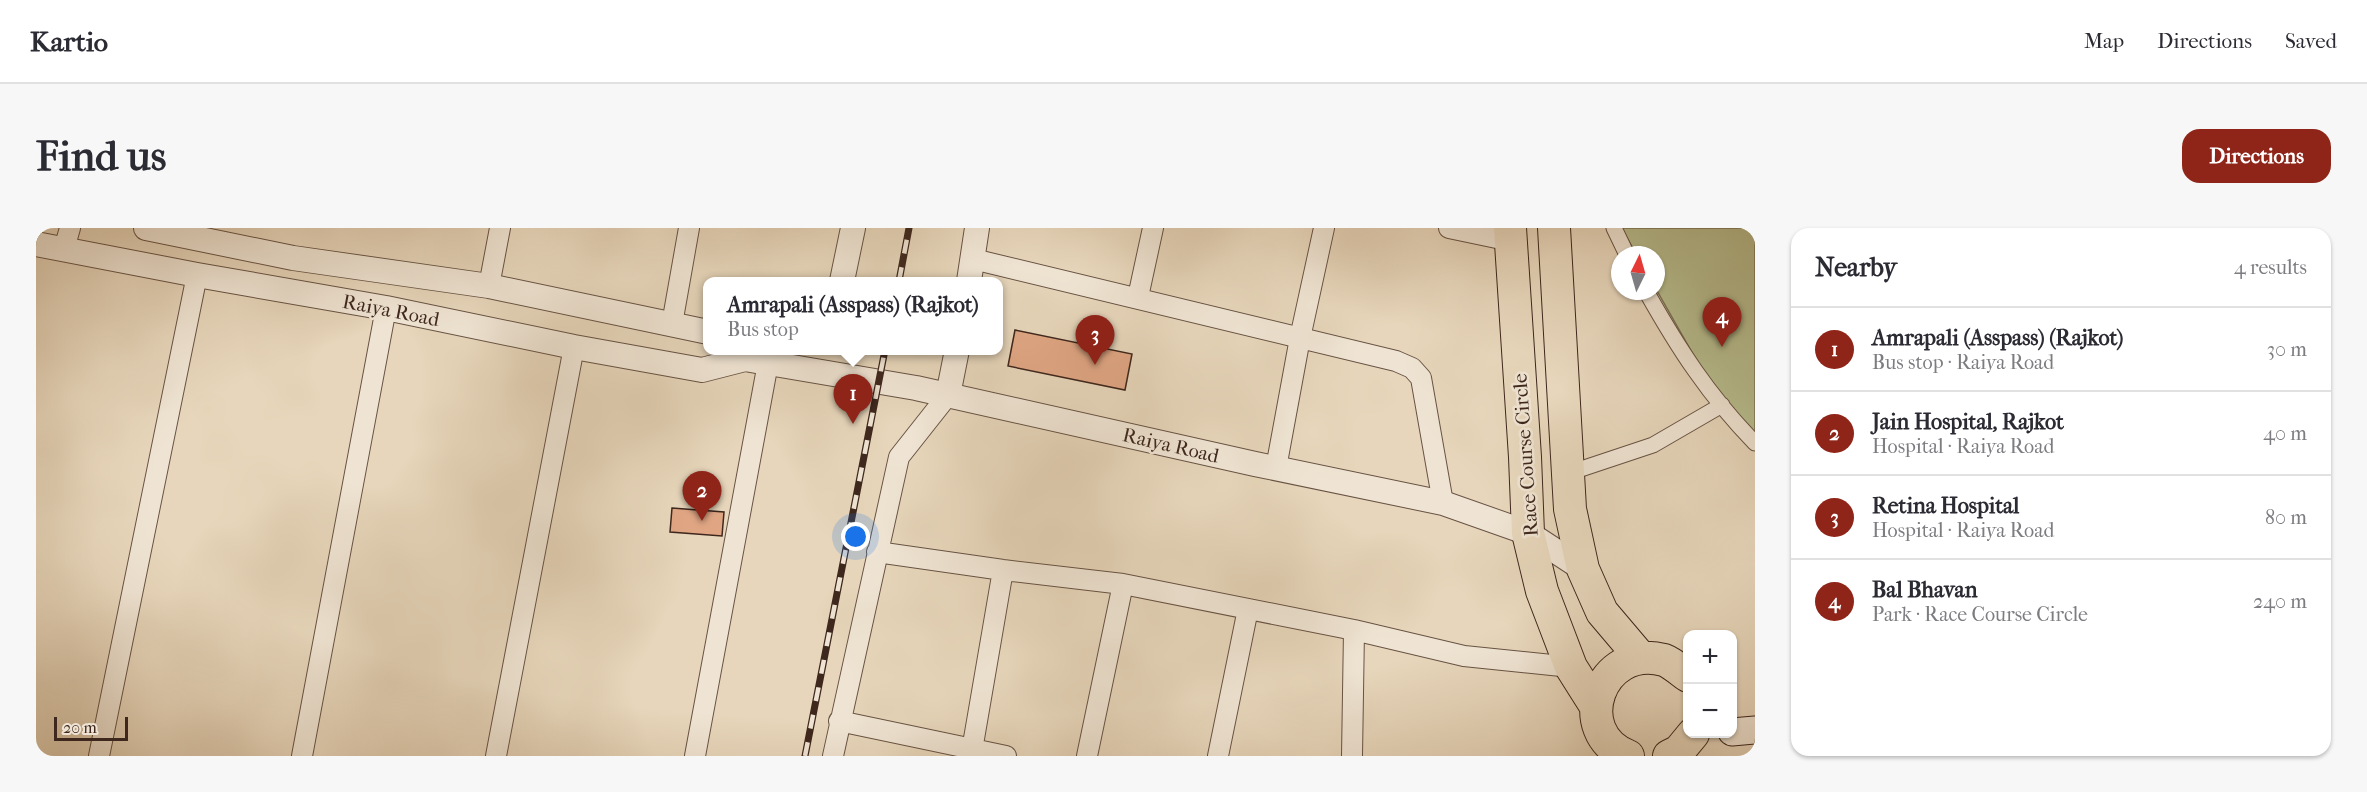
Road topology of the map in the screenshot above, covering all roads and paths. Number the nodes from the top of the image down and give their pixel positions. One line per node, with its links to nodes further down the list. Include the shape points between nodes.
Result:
1 (146, 228): 18 (street, Raiya Road, via 293,258)
2 (500, 228): 18 (street)
3 (689, 228): 22 (street)
4 (853, 228): 17 (street)
5 (977, 228): 15 (street)
6 (1154, 228): 19 (street)
7 (1324, 228): 24 (street)
8 (1449, 228): 11 (street)
9 (1554, 228): 33 (main road, Race Course Circle)
10 (1614, 228): 14 (street)
11 (1510, 235): 35 (main road, Race Course Circle)
12 (67, 239): 13 (street, Raiya Road); 16 (street, Raiya Road)
13 (36, 244)
14 (1623, 246)
15 (971, 270): 19 (street)
16 (196, 276): 21 (street, Raiya Road); 51 (street)
17 (843, 277)
18 (489, 286): 22 (street, Raiya Road)
19 (1138, 297): 24 (street)
20 (1651, 300): 30 (street, via 1680,351)
21 (386, 308): 25 (street, Raiya Road); 52 (street)
22 (672, 324): 23 (street, Raiya Road)
23 (703, 331)
24 (1300, 338): 32 (street); 34 (street, via 1396,361 1412,368 1421,378)
25 (574, 347): 27 (street, Raiya Road, via 702,370); 53 (street)
26 (956, 355): 29 (street)
27 (749, 358): 28 (street, Raiya Road); 54 (street)
28 (826, 361): 29 (street, Raiya Road)
29 (948, 395): 32 (street, Raiya Road); 36 (street, via 899,457)
30 (1722, 405): 31 (street); 33 (street, via 1653,445)
31 (1755, 443)
32 (1276, 468): 34 (street, Raiya Road)
33 (1569, 473): 37 (main road, Race Course Circle, via 1570,509)
34 (1443, 503): 35 (street, Raiya Road)
35 (1528, 533): 37 (street, Raiya Road); 43 (main road, Race Course Circle, via 1542,591)
36 (877, 552): 38 (street); 45 (street)
37 (1583, 569): 42 (main road, Race Course Circle, via 1602,612)
38 (1003, 570): 39 (street); 50 (street)
39 (1123, 584): 40 (street); 57 (street)
40 (1248, 609): 41 (street); 58 (street)
41 (1354, 630): 43 (street, via 1464,656); 59 (street)
42 (1641, 658): 44 (main road, via 1666,661); 47 (main road, via 1622,664 1605,679)
43 (1571, 667): 47 (main road, Race Course Circle)
44 (1683, 673)
45 (839, 721): 50 (street); 55 (street)
46 (1755, 730): 48 (main road)
47 (1600, 732): 60 (main road, Race Course Circle)
48 (1737, 732)
49 (1693, 738): 61 (main road)
50 (971, 753): 56 (street)
51 (99, 756)
52 (302, 756)
53 (496, 756)
54 (695, 756)
55 (833, 756)
56 (1006, 756)
57 (1087, 756)
58 (1218, 756)
59 (1352, 756)
60 (1628, 756)
61 (1669, 756)

